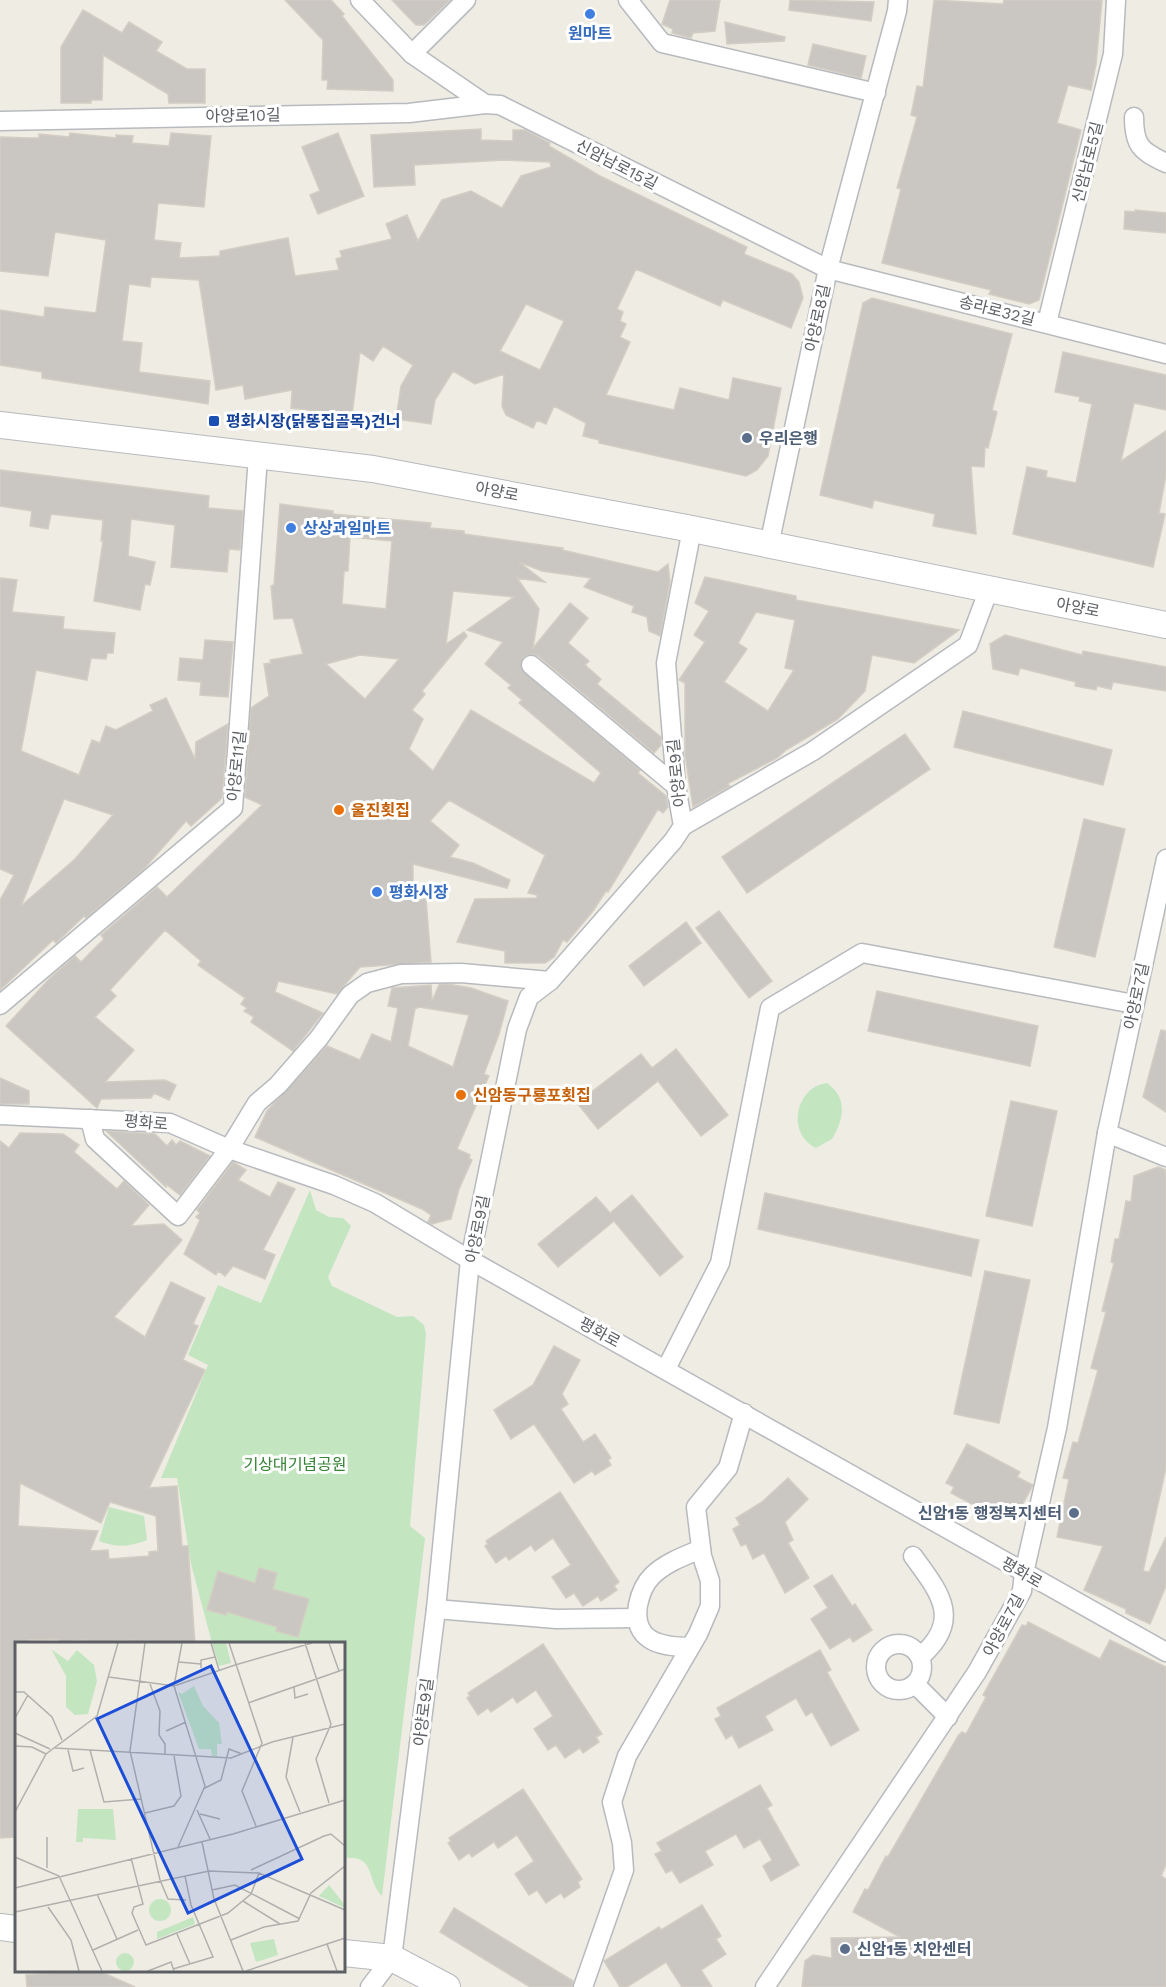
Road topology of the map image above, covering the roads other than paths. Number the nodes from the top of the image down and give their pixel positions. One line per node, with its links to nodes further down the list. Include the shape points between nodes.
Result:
1 (360, 0): 6 (street, 신암남로15길)
2 (466, 0): 6 (street)
3 (628, 0): 7 (street, via 662,44)
4 (898, 0): 7 (street, 아양로8길)
5 (1116, 0): 13 (street, 신암남로5길, via 1113,54)
6 (412, 54): 8 (street, 신암남로15길)
7 (876, 93): 12 (street, 아양로8길)
8 (485, 104): 10 (street, 아양로10길, via 409,113); 12 (street, 신암남로15길, via 500,105)
9 (1134, 117): 11 (street, via 1134,137 1140,148)
10 (0, 121)
11 (1166, 163)
12 (828, 269): 13 (street, 송라로32길); 18 (street, 아양로8길)
13 (1047, 322): 14 (street, 송라로32길)
14 (1166, 354)
15 (0, 425): 16 (main road, 아양로)
16 (258, 456): 17 (main road, 아양로, via 373,469); 27 (street, 아양로11길, via 233,808)
17 (692, 529): 18 (main road, 아양로); 22 (street, 아양로9길, via 666,663)
18 (769, 545): 19 (main road, 아양로)
19 (989, 589): 20 (main road, 아양로); 23 (street, via 968,645 813,751)
20 (1166, 624)
21 (531, 665): 22 (street)
22 (676, 786): 23 (street, 아양로9길)
23 (683, 826): 25 (street, 아양로9길)
24 (1166, 859): 26 (street, 아양로7길)
25 (550, 981): 31 (street, via 461,973 412,974 367,983 350,995 319,1038 257,1103); 33 (street, 아양로9길, via 529,997 517,1029)
26 (1134, 1004): 30 (street, 아양로7길); 34 (street, via 862,953 770,1008 720,1263)
27 (0, 1005)
28 (0, 1115): 29 (street, 평화로)
29 (90, 1119): 31 (street, 평화로, via 171,1123); 31 (street, via 94,1139 178,1216)
30 (1107, 1133): 32 (street); 38 (street, 아양로7길, via 1057,1428)
31 (229, 1149): 33 (street, 평화로, via 375,1203)
32 (1166, 1157)
33 (470, 1260): 34 (street, 평화로); 39 (street, 아양로9길)
34 (666, 1369): 35 (street, 평화로)
35 (744, 1413): 36 (street, via 728,1468 696,1507); 38 (street, 평화로)
36 (701, 1549): 40 (street, via 662,1567 649,1578 641,1593); 41 (street, via 710,1581 710,1606)
37 (913, 1556): 43 (street, via 936,1587 945,1618 941,1633)
38 (1023, 1573): 42 (street, 평화로); 45 (street, 아양로7길, via 1023,1591)
39 (436, 1609): 40 (street, via 556,1619); 49 (street, 아양로9길)
40 (637, 1618): 41 (street, via 650,1640 670,1647)
41 (690, 1647): 52 (street, via 627,1756 612,1802 624,1870)
42 (1166, 1652)
43 (920, 1657): 44 (street, via 922,1670); 44 (street, via 913,1648 898,1644 884,1649 876,1662 877,1676 887,1688 902,1691)
44 (915, 1684): 45 (street)
45 (948, 1717): 53 (street, 아양로7길)
46 (0, 1927): 47 (main road)
47 (15, 1929)
48 (345, 1953): 49 (main road)
49 (392, 1958): 50 (street, 아양로9길); 51 (main road)
50 (370, 1987)
51 (447, 1987)
52 (583, 1987)
53 (765, 1987)

